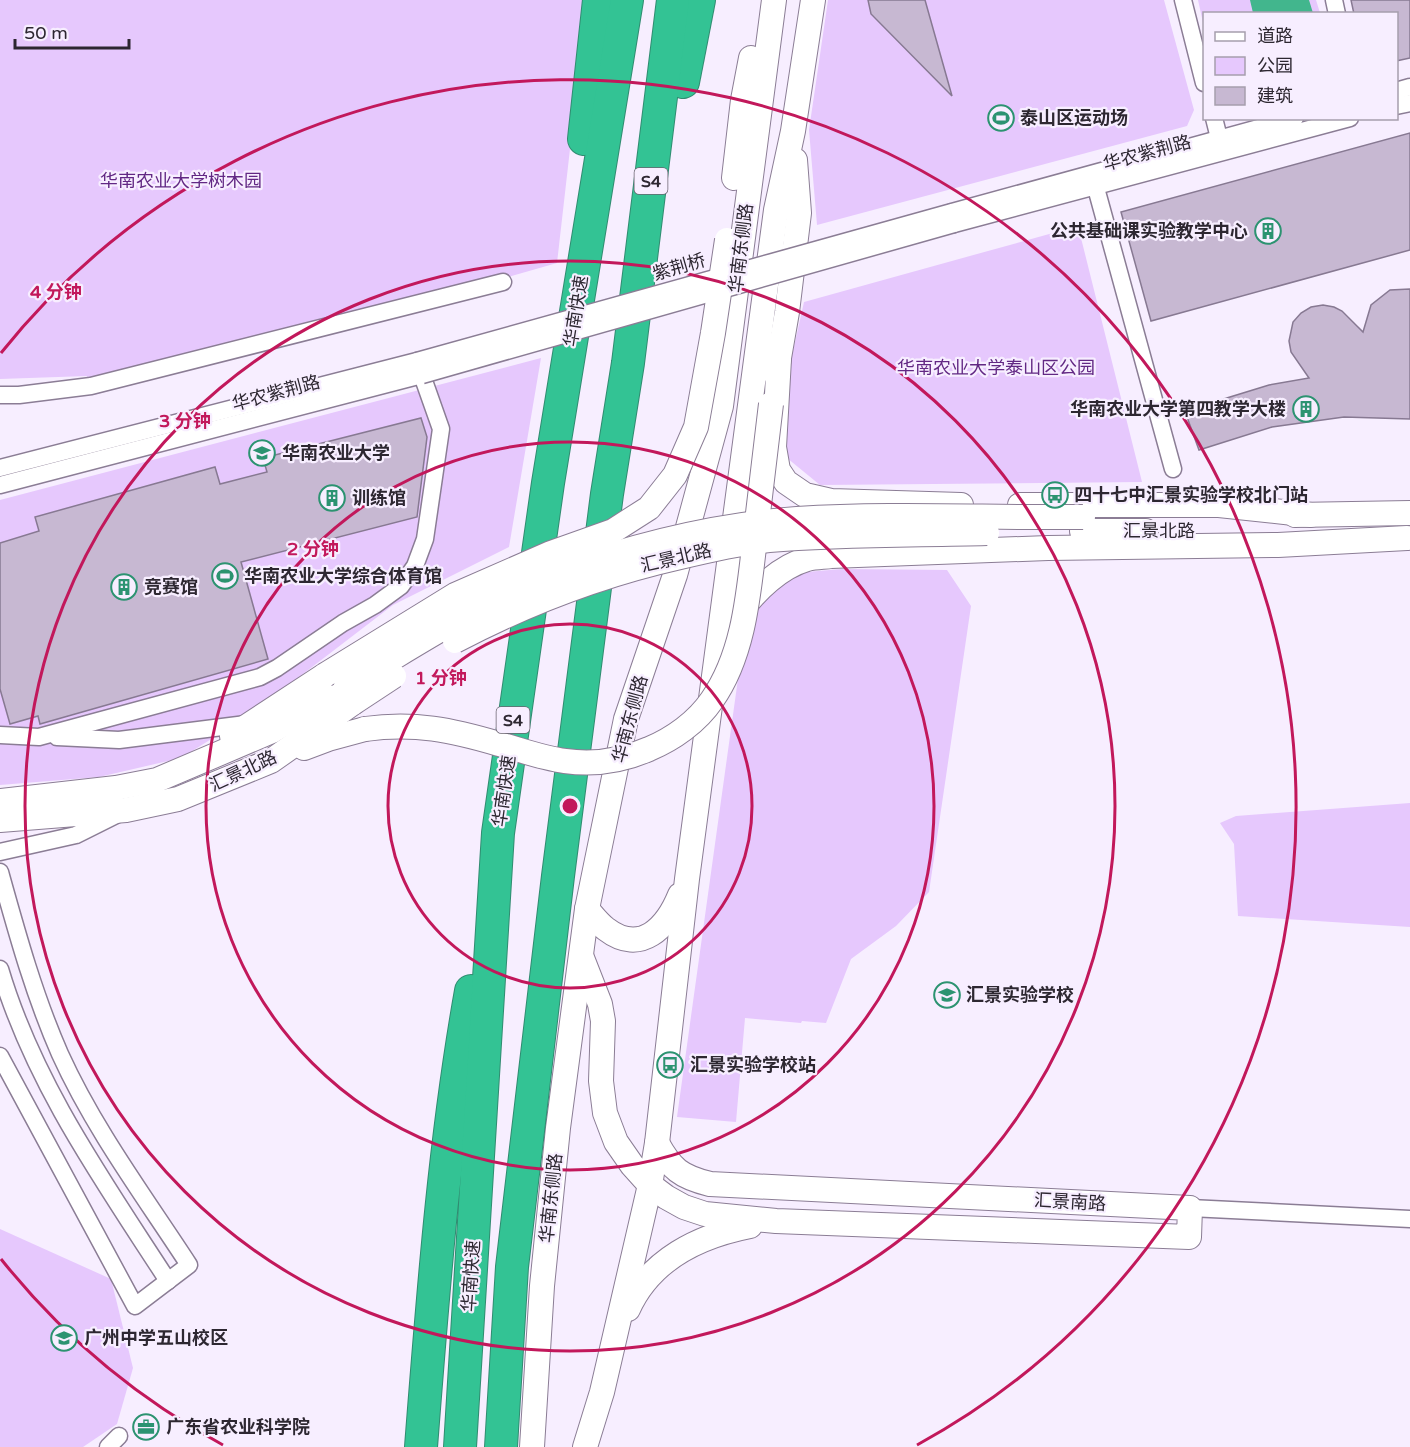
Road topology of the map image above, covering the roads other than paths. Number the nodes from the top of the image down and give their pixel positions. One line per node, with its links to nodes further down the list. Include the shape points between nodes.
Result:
1 (599, 0): 24 (highway)
2 (627, 0): 24 (highway, 华南快速 / S4)
3 (673, 0): 19 (highway, S4)
4 (699, 0): 19 (highway)
5 (764, 0): 31 (street, bridge, via 743,100 727,240 696,427 675,475 649,508 613,531 455,595)
6 (774, 0): 44 (street, 华南东侧路, via 721,406 675,575 626,719)
7 (813, 0): 13 (street, 华南东侧路)
8 (1183, 0): 9 (street)
9 (1203, 79)
10 (1214, 120): 14 (street)
11 (1290, 120): 14 (street, 华农紫荆路)
12 (1341, 120): 14 (street, 华农紫荆路)
13 (793, 131): 18 (street, via 799,213); 30 (street, 华南东侧路, via 776,210)
14 (1221, 146): 15 (street, 华农紫荆路)
15 (1093, 180): 16 (street, 华农紫荆路); 23 (street)
16 (953, 218): 20 (street, 紫荆桥, bridge)
17 (503, 282): 21 (street, via 91,386)
18 (779, 359): 27 (street, via 774,447 778,470 786,482 805,495 856,503 1219,505); 35 (street, bridge, via 740,638 712,700 685,728 646,751 600,762 545,757 448,730 388,726 328,739)
19 (628, 363): 57 (highway, S4, via 607,494 512,1267)
20 (419, 368): 22 (street, 华农紫荆路); 25 (street, 华农紫荆路); 34 (street, via 441,429 425,539 415,566 401,586 260,678)
21 (0, 395)
22 (0, 468)
23 (1173, 469)
24 (548, 483): 40 (highway, 华南快速 / S4)
25 (0, 485)
26 (1410, 513): 27 (street, 汇景北路)
27 (1311, 515): 28 (street, 汇景北路)
28 (1083, 524): 29 (street, 汇景北路); 31 (street, 汇景北路, bridge, via 767,540 706,550 596,579 544,598 422,658)
29 (1409, 538): 30 (street, via 807,559 756,591 734,621)
30 (713, 683): 43 (street, 华南东侧路)
31 (341, 688): 32 (street); 35 (street, 汇景北路); 36 (street, 汇景北路, via 272,731)
32 (250, 723): 34 (street, via 119,740); 36 (street)
33 (0, 735): 34 (street)
34 (39, 737)
35 (271, 761): 38 (street, 汇景北路, via 178,799)
36 (186, 768): 37 (street, 汇景北路, via 157,780 116,788)
37 (0, 801)
38 (126, 810): 39 (street, 汇景北路); 41 (street, via 76,835)
39 (0, 820)
40 (498, 833): 55 (highway, via 460,1051); 56 (highway, 华南快速 / S4)
41 (0, 852)
42 (0, 872): 53 (street, via 29,974 61,1055 99,1125 189,1265)
43 (687, 879): 44 (street, via 669,919 650,937 621,937); 48 (street, 华南东侧路)
44 (587, 909): 45 (street, 华南东侧路)
45 (581, 956): 49 (street, via 603,1021 601,1081 605,1113 616,1142); 58 (street, 华南东侧路, via 542,1286)
46 (0, 969): 53 (street, via 18,1020 54,1098)
47 (0, 1056): 53 (street, via 135,1306)
48 (657, 1143): 49 (street, 华南东侧路); 50 (street, 汇景南路, via 678,1173 692,1180 729,1186)
49 (650, 1185): 52 (street, via 666,1197 705,1214); 54 (street, 华南东侧路)
50 (1190, 1208): 51 (street, 汇景南路); 52 (street, 汇景南路, via 1189,1237)
51 (1410, 1219)
52 (776, 1221): 54 (street, via 702,1239 662,1264 634,1296)
53 (168, 1281)
54 (611, 1347): 59 (street, 华南东侧路)
55 (421, 1447)
56 (460, 1447)
57 (501, 1447)
58 (532, 1447)
59 (585, 1447)

